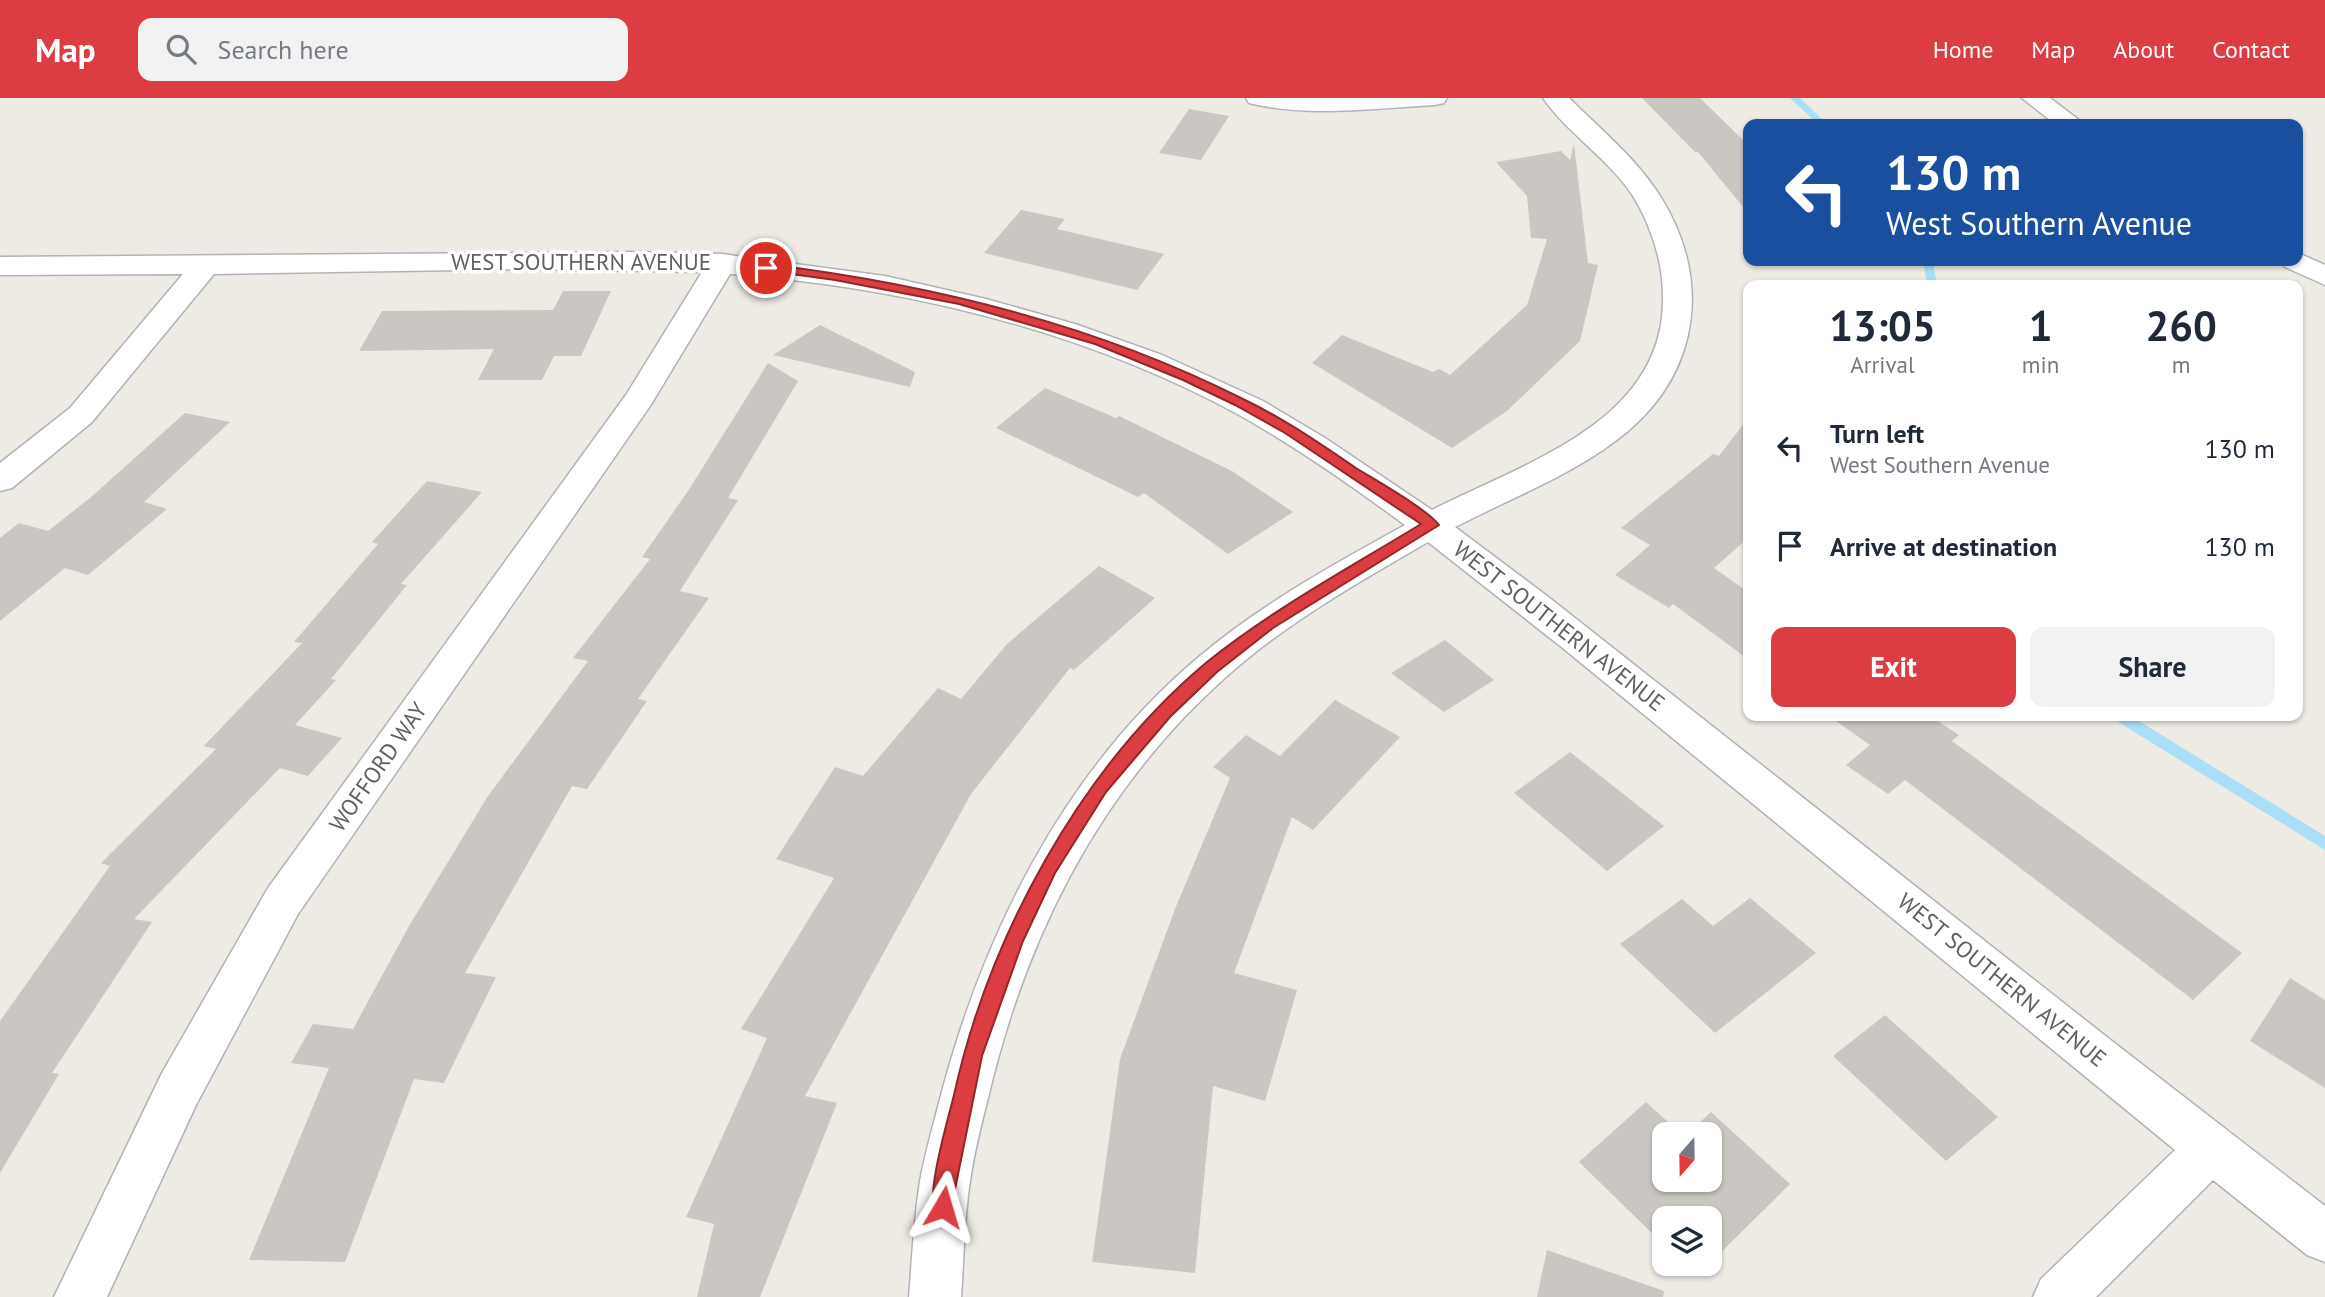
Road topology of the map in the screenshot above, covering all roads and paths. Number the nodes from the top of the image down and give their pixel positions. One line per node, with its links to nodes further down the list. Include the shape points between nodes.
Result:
1 (1258, 98): 2 (street, via 1312,103)
2 (1435, 98)
3 (1555, 98): 12 (street, via 1653,207 1675,273 1678,309 1670,341 1657,377 1633,410 1596,441)
4 (2034, 98): 5 (street)
5 (2064, 119)
6 (722, 264): 9 (street, WEST SOUTHERN AVENUE, via 595,258); 12 (street, WEST SOUTHERN AVENUE, via 887,285 1081,335 1240,402); 15 (street, WOFFORD WAY, via 639,399 283,901 179,1089)
7 (2303, 265): 10 (street)
8 (0, 266): 9 (street, WEST SOUTHERN AVENUE)
9 (205, 266): 11 (street, via 81,415)
10 (2325, 276)
11 (0, 480)
12 (1432, 525): 13 (street, WEST SOUTHERN AVENUE); 16 (street, via 1267,624 1211,668 1164,713 1100,788 1048,868 1014,941 972,1056 944,1184)
13 (2210, 1149): 14 (street, WEST SOUTHERN AVENUE); 17 (street)
14 (2325, 1237)
15 (80, 1297)
16 (935, 1297)
17 (2059, 1297)

